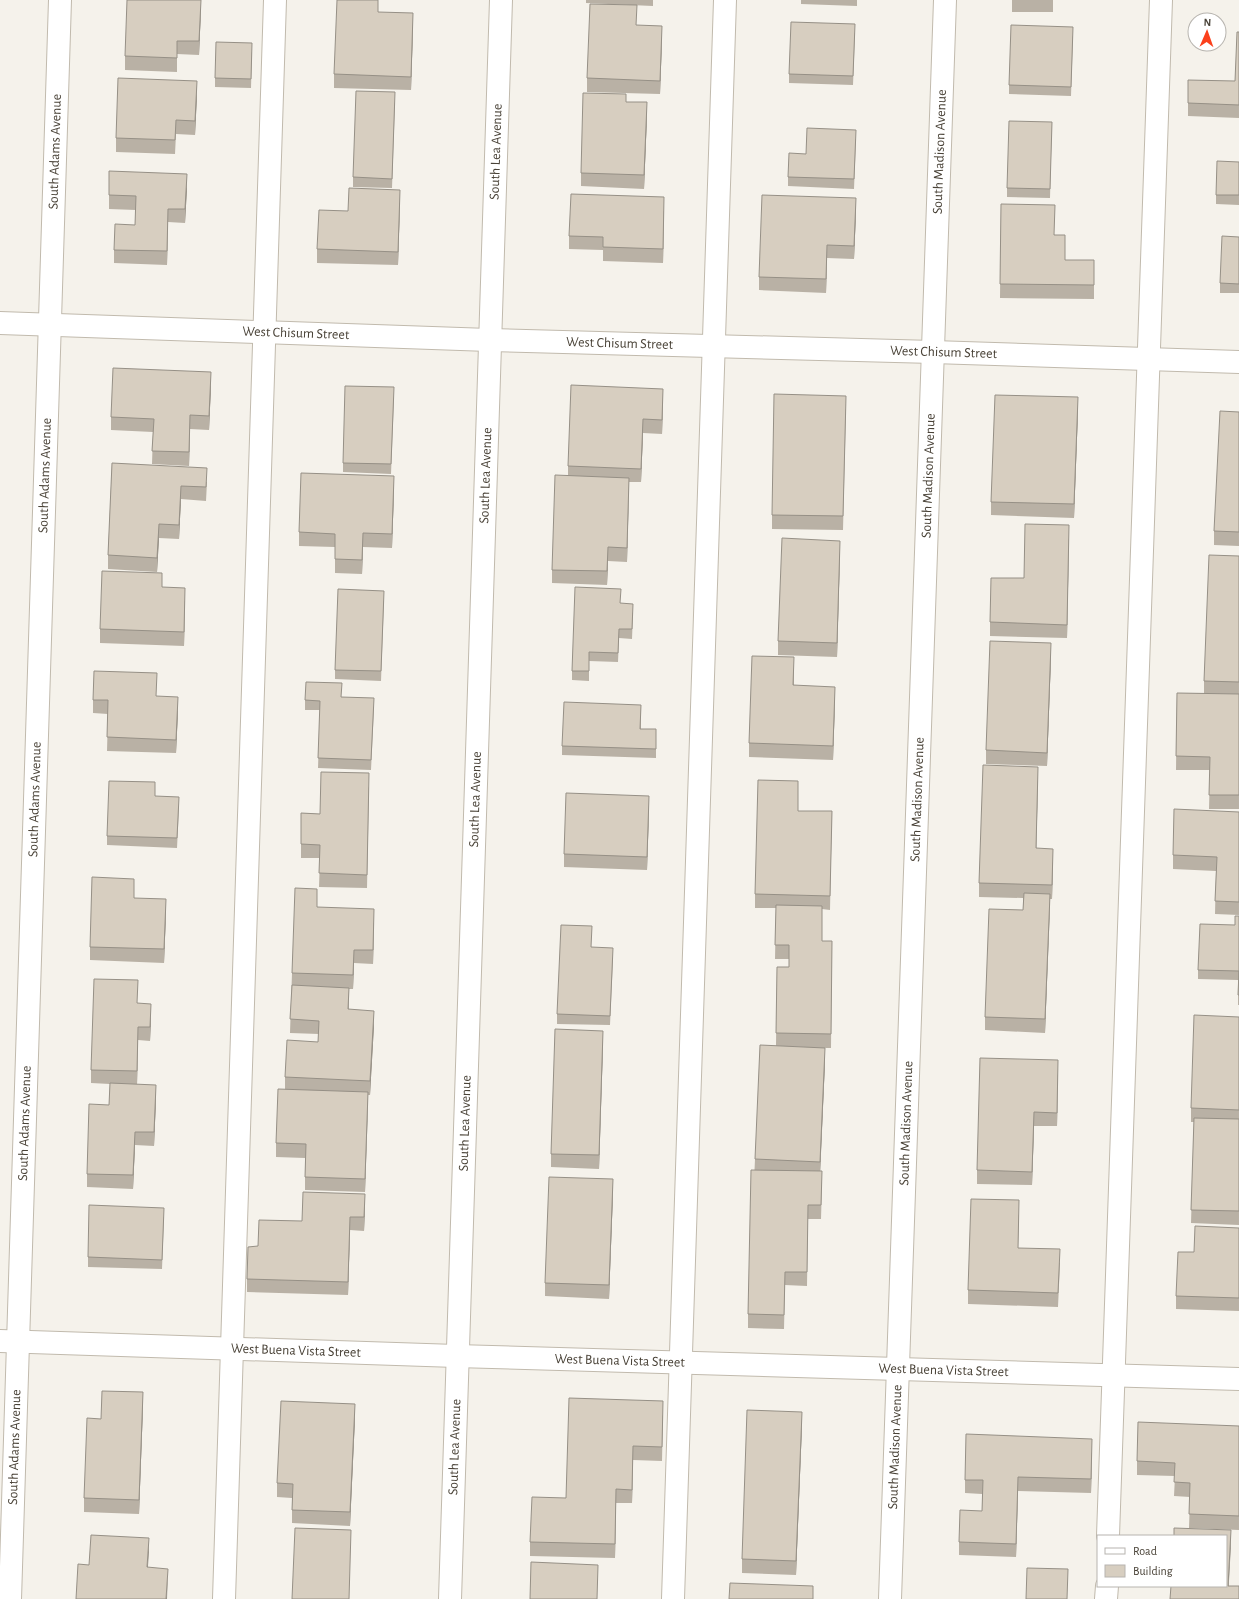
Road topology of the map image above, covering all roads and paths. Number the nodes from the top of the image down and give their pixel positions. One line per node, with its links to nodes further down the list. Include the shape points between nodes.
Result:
1 (60, 0): 8 (street, South Adams Avenue)
2 (275, 0): 9 (street)
3 (501, 0): 10 (street, South Lea Avenue)
4 (725, 0): 11 (street)
5 (944, 0): 12 (street, South Madison Avenue)
6 (1161, 0): 13 (street)
7 (0, 323): 8 (street, West Chisum Street)
8 (50, 325): 9 (street, West Chisum Street); 15 (street, South Adams Avenue)
9 (264, 332): 10 (street, West Chisum Street); 16 (street)
10 (489, 340): 11 (street, West Chisum Street); 17 (street, South Lea Avenue)
11 (713, 346): 12 (street, West Chisum Street); 18 (street)
12 (933, 352): 13 (street, West Chisum Street); 19 (street, South Madison Avenue)
13 (1149, 359): 14 (street, West Chisum Street); 20 (street)
14 (1239, 362)
15 (10, 1342): 16 (street, West Buena Vista Street); 24 (street, South Adams Avenue)
16 (232, 1349): 17 (street, West Buena Vista Street); 25 (street)
17 (456, 1356): 18 (street, West Buena Vista Street); 26 (street, South Lea Avenue)
18 (681, 1362): 19 (street, West Buena Vista Street); 27 (street)
19 (898, 1368): 20 (street, West Buena Vista Street); 28 (street, South Madison Avenue)
20 (1113, 1375): 21 (street, West Buena Vista Street); 22 (street)
21 (1239, 1378)
22 (1108, 1535)
23 (1107, 1587): 29 (street)
24 (10, 1599)
25 (224, 1599)
26 (450, 1599)
27 (673, 1599)
28 (890, 1599)
29 (1106, 1599)

